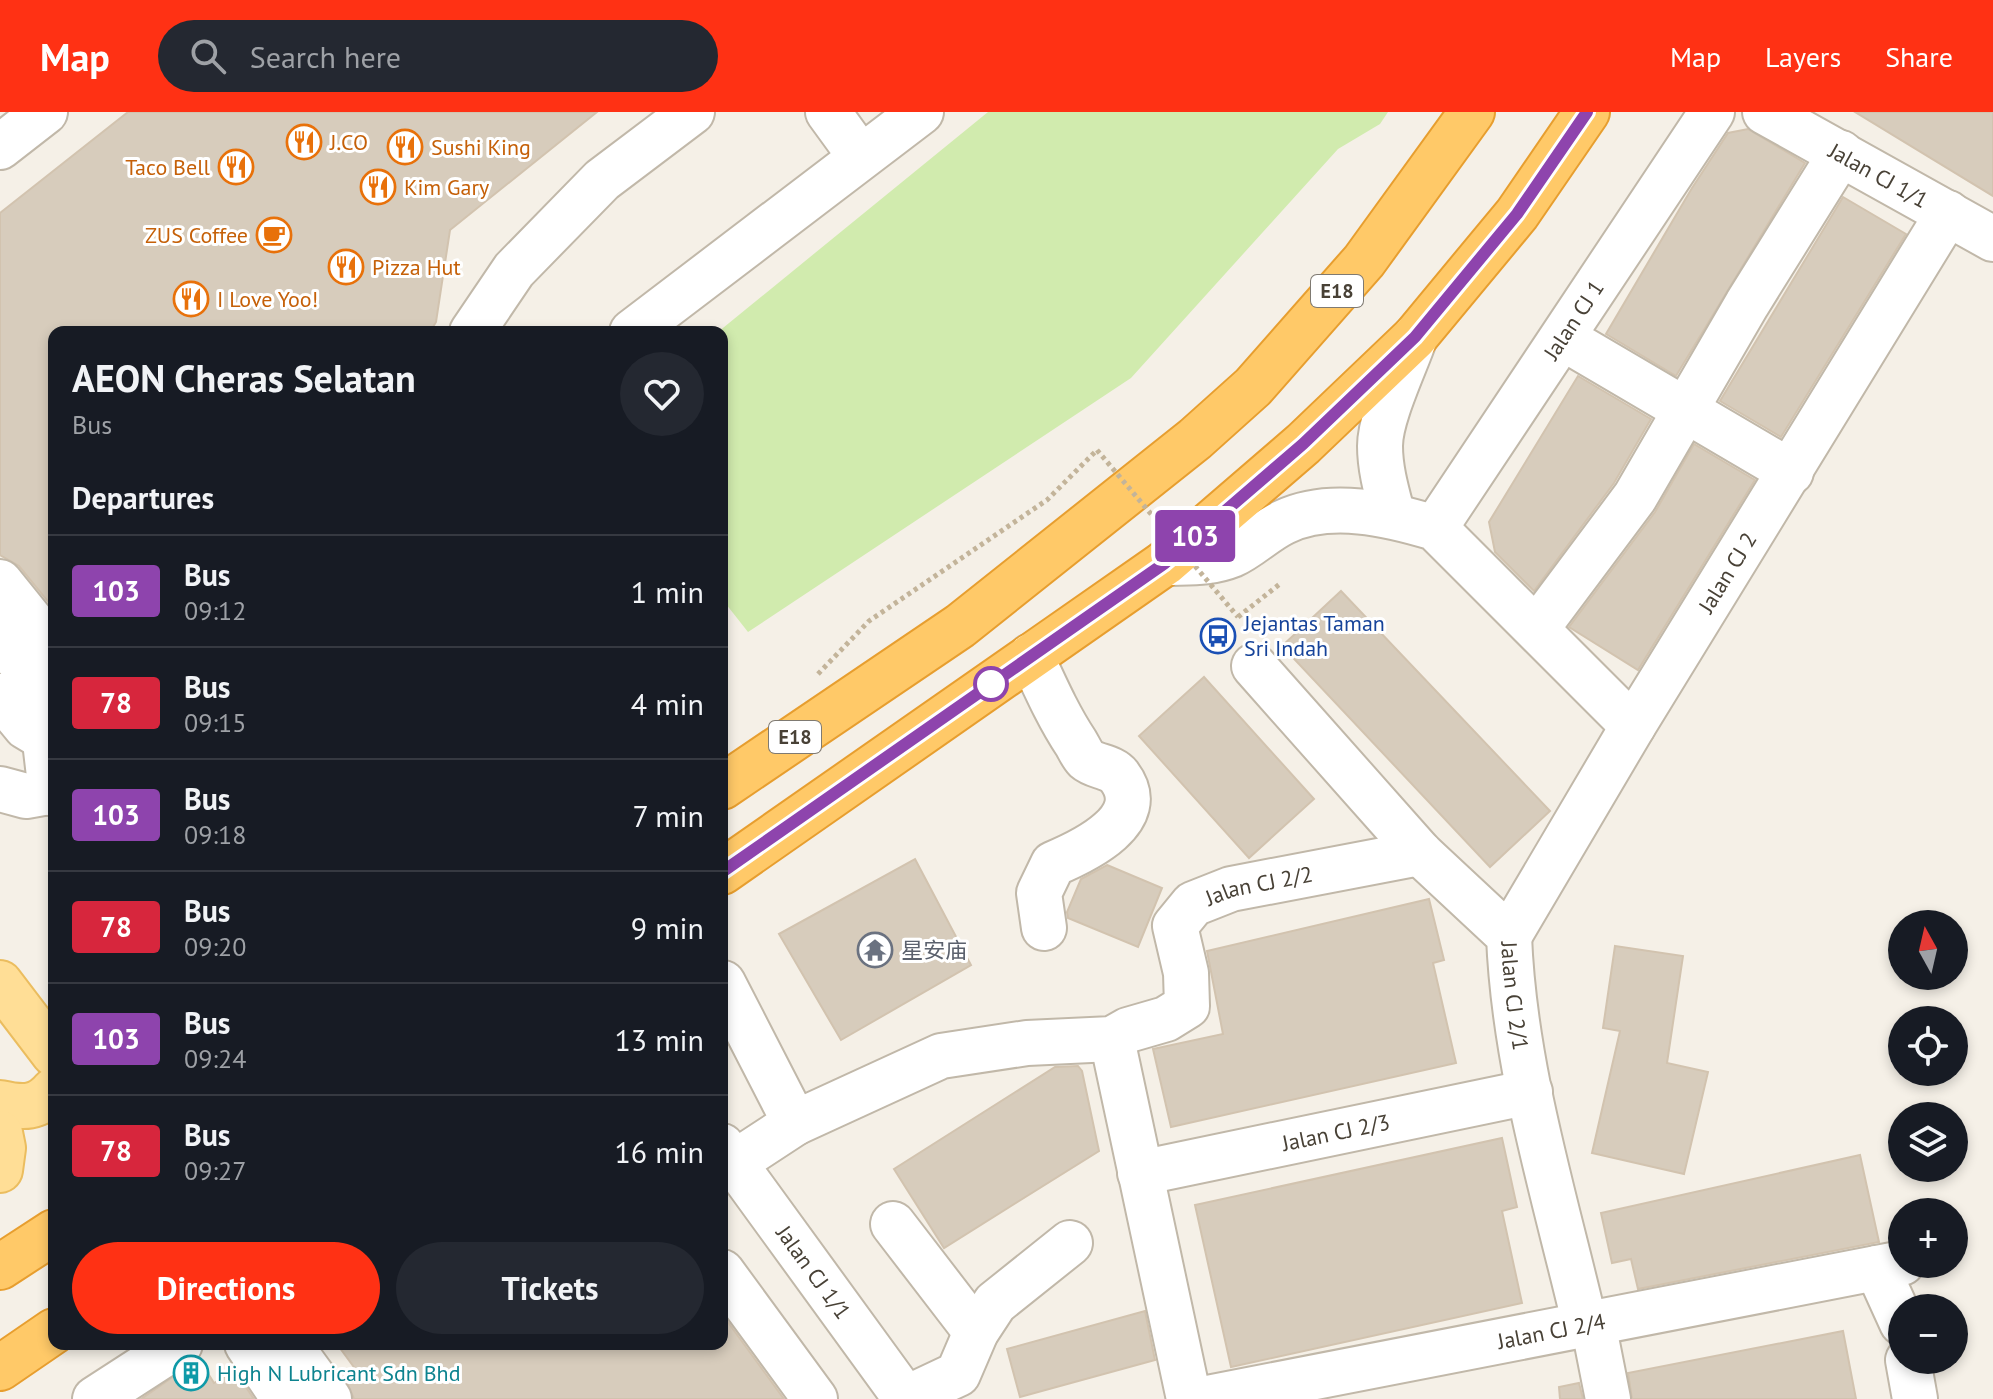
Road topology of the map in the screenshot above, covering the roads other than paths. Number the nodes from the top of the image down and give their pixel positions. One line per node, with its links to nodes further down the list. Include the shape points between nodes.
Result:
1 (45, 112): 9 (street)
2 (692, 112): 14 (street, via 602,180 514,270)
3 (828, 112): 11 (street)
4 (921, 112): 11 (street)
5 (1587, 112): 16 (highway, via 1517,214)
6 (1712, 112): 17 (street, Jalan CJ 1)
7 (1765, 112): 10 (street, Jalan CJ 1/1)
8 (1467, 117): 33 (highway, E18, via 1364,261 1253,387 960,626)
9 (0, 147)
10 (1841, 153): 12 (street, Jalan CJ 1/1); 18 (street)
11 (860, 156): 15 (street)
12 (1948, 213): 13 (street, Jalan CJ 1/1); 19 (street, Jalan CJ 2)
13 (1993, 239)
14 (476, 326)
15 (640, 326)
16 (1415, 337): 20 (street, via 1380,443); 22 (highway, via 1303,444)
17 (1563, 338): 18 (street); 21 (street, Jalan CJ 1)
18 (1686, 410): 19 (street); 24 (street, via 1635,497)
19 (1791, 472): 31 (street, Jalan CJ 2)
20 (1393, 516): 21 (street); 22 (street, via 1315,513 1285,521 1233,555)
21 (1435, 528): 24 (street)
22 (1165, 563): 27 (highway)
23 (0, 582): 26 (street)
24 (1537, 628): 31 (street)
25 (0, 638): 30 (street, via 43,690)
26 (48, 642)
27 (1031, 656): 37 (highway); 38 (street, via 1087,760 1117,773 1125,787 1127,811 1086,850 1053,864 1039,893)
28 (1254, 666): 36 (street, Jalan CJ 2/1)
29 (0, 696): 32 (street, via 26,727)
30 (48, 726)
31 (1633, 726): 39 (street, Jalan CJ 2)
32 (48, 735)
33 (728, 783)
34 (0, 789): 35 (street, via 26,796)
35 (48, 793)
36 (1420, 853): 39 (street, Jalan CJ 2/1); 42 (street, Jalan CJ 2/2, via 1231,889 1193,904 1175,926 1187,1006)
37 (728, 868)
38 (1044, 928)
39 (1509, 936): 44 (street, Jalan CJ 2/1, via 1511,988)
40 (0, 983): 43 (main road)
41 (728, 993): 47 (street)
42 (1112, 1039): 47 (street, via 1027,1043 941,1056); 50 (street)
43 (48, 1046)
44 (1530, 1092): 50 (street, Jalan CJ 2/3); 58 (street, Jalan CJ 2/1)
45 (48, 1097): 46 (main road, via 22,1108)
46 (0, 1103)
47 (795, 1123): 51 (street)
48 (0, 1133): 49 (main road)
49 (0, 1170)
50 (1140, 1173): 72 (street)
51 (732, 1174): 71 (street, Jalan CJ 1/1)
52 (893, 1224): 59 (street)
53 (48, 1236): 56 (highway)
54 (1070, 1243): 59 (street, via 995,1303)
55 (1888, 1266): 58 (street, Jalan CJ 2/4)
56 (0, 1267)
57 (728, 1280): 70 (street)
58 (1589, 1324): 66 (street, Jalan CJ 2/4); 73 (street, Jalan CJ 2/1)
59 (976, 1332): 71 (street, via 958,1374)
60 (48, 1335): 64 (highway)
61 (171, 1350): 67 (street)
62 (251, 1350): 68 (street)
63 (293, 1350): 69 (street)
64 (0, 1368)
65 (1911, 1374): 74 (street)
66 (1229, 1396)
67 (95, 1399)
68 (284, 1399)
69 (329, 1399)
70 (815, 1399)
71 (905, 1399)
72 (1189, 1399)
73 (1608, 1399)
74 (1915, 1399)

